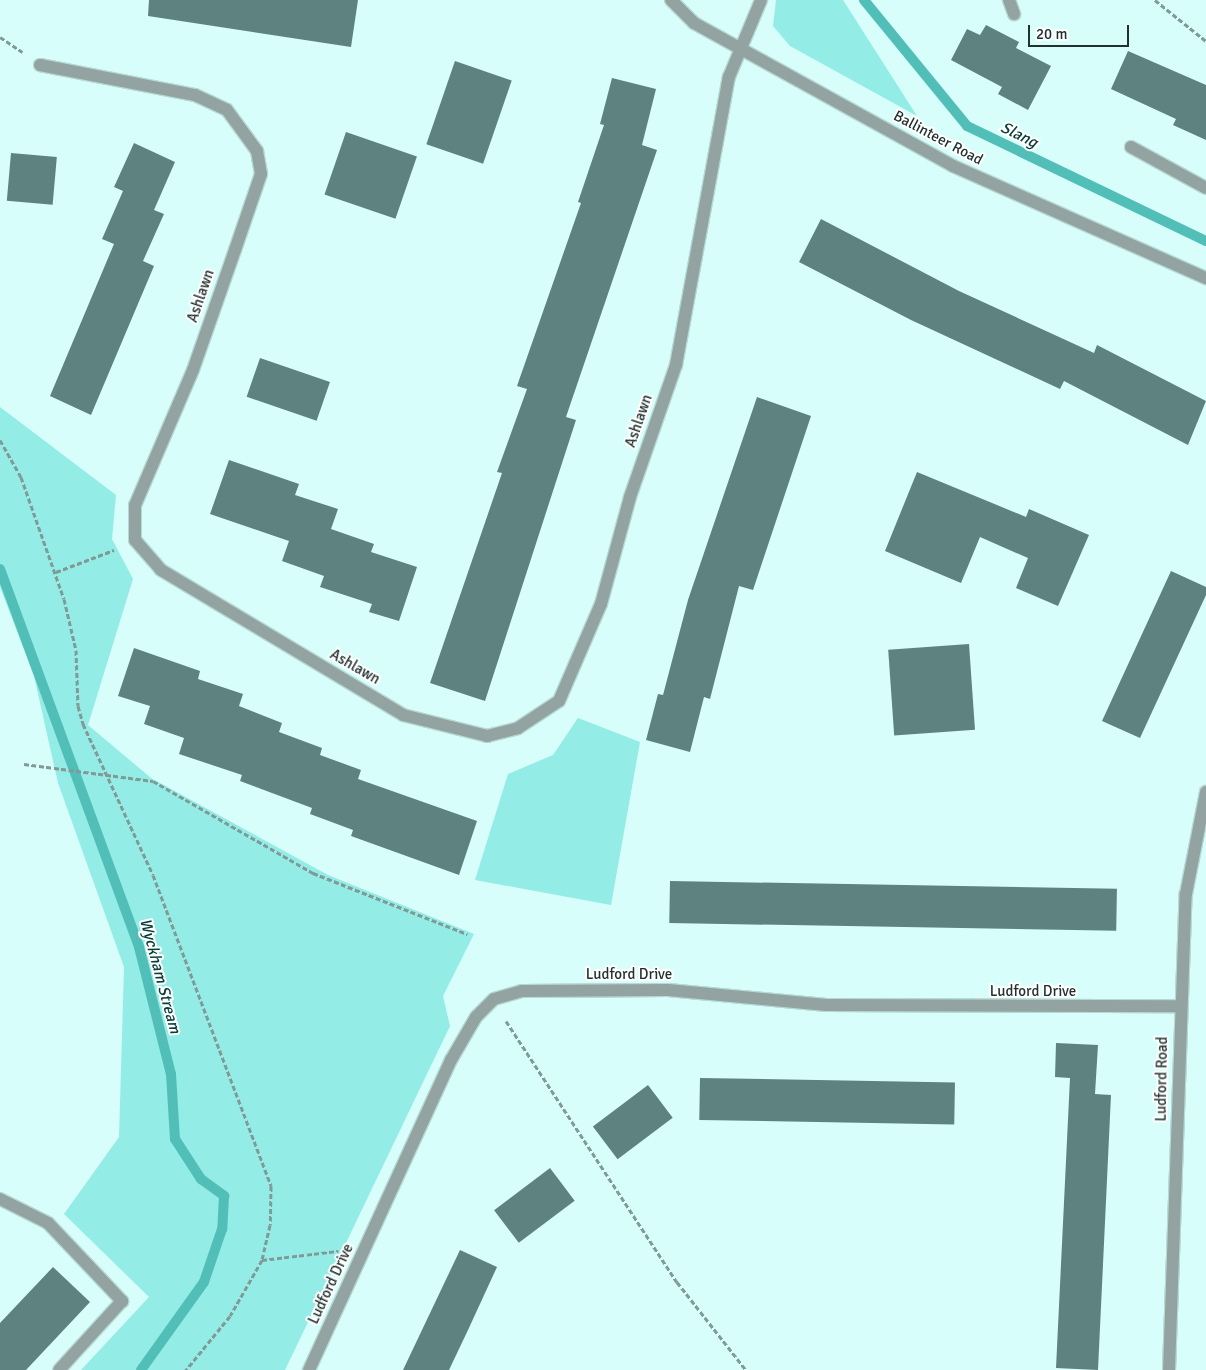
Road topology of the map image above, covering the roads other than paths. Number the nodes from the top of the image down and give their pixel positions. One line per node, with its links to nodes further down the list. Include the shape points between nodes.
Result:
1 (671, 0): 5 (street, Ballinteer Road, via 694,23)
2 (761, 0): 5 (street, Ashlawn)
3 (1010, 0): 4 (street)
4 (1014, 14)
5 (739, 48): 6 (street, Ashlawn, via 676,365 630,497 601,604 559,701 518,728 487,736 403,715 161,570 135,540 135,504 192,370 235,250 261,174 257,151 228,110 195,95); 9 (street, Ballinteer Road, via 952,166)
6 (40, 65)
7 (1131, 147): 8 (street)
8 (1206, 188)
9 (1206, 278)
10 (1206, 792): 11 (street, Ludford Road, via 1186,894)
11 (1180, 1006): 14 (street, Ludford Drive, via 826,1005 668,990 522,991 494,999 476,1018 451,1060); 15 (street, Ludford Road)
12 (0, 1199): 13 (street, via 48,1223 122,1301)
13 (59, 1370)
14 (309, 1370)
15 (1169, 1370)

